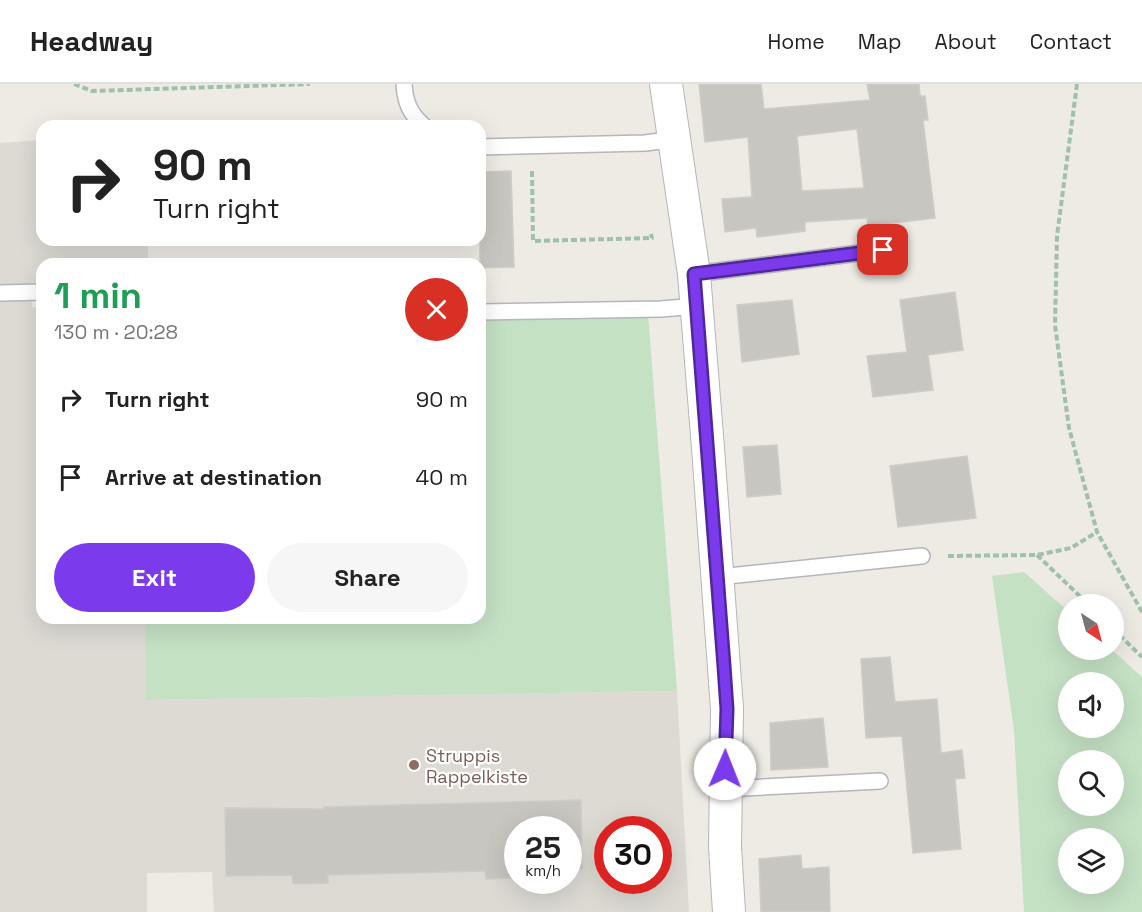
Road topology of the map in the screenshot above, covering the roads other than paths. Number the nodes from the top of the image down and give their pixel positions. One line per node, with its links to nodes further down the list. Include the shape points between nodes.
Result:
1 (404, 84): 3 (lane, via 405,101)
2 (666, 84): 4 (street)
3 (417, 120)
4 (675, 139): 5 (lane); 7 (street)
5 (486, 147)
6 (883, 250): 7 (lane)
7 (694, 274): 10 (street)
8 (0, 292): 9 (lane)
9 (36, 292)
10 (697, 306): 11 (lane); 13 (street)
11 (486, 312)
12 (922, 556): 13 (lane)
13 (718, 577): 15 (street, via 727,709)
14 (880, 781): 15 (lane)
15 (725, 789): 16 (street)
16 (729, 912)

